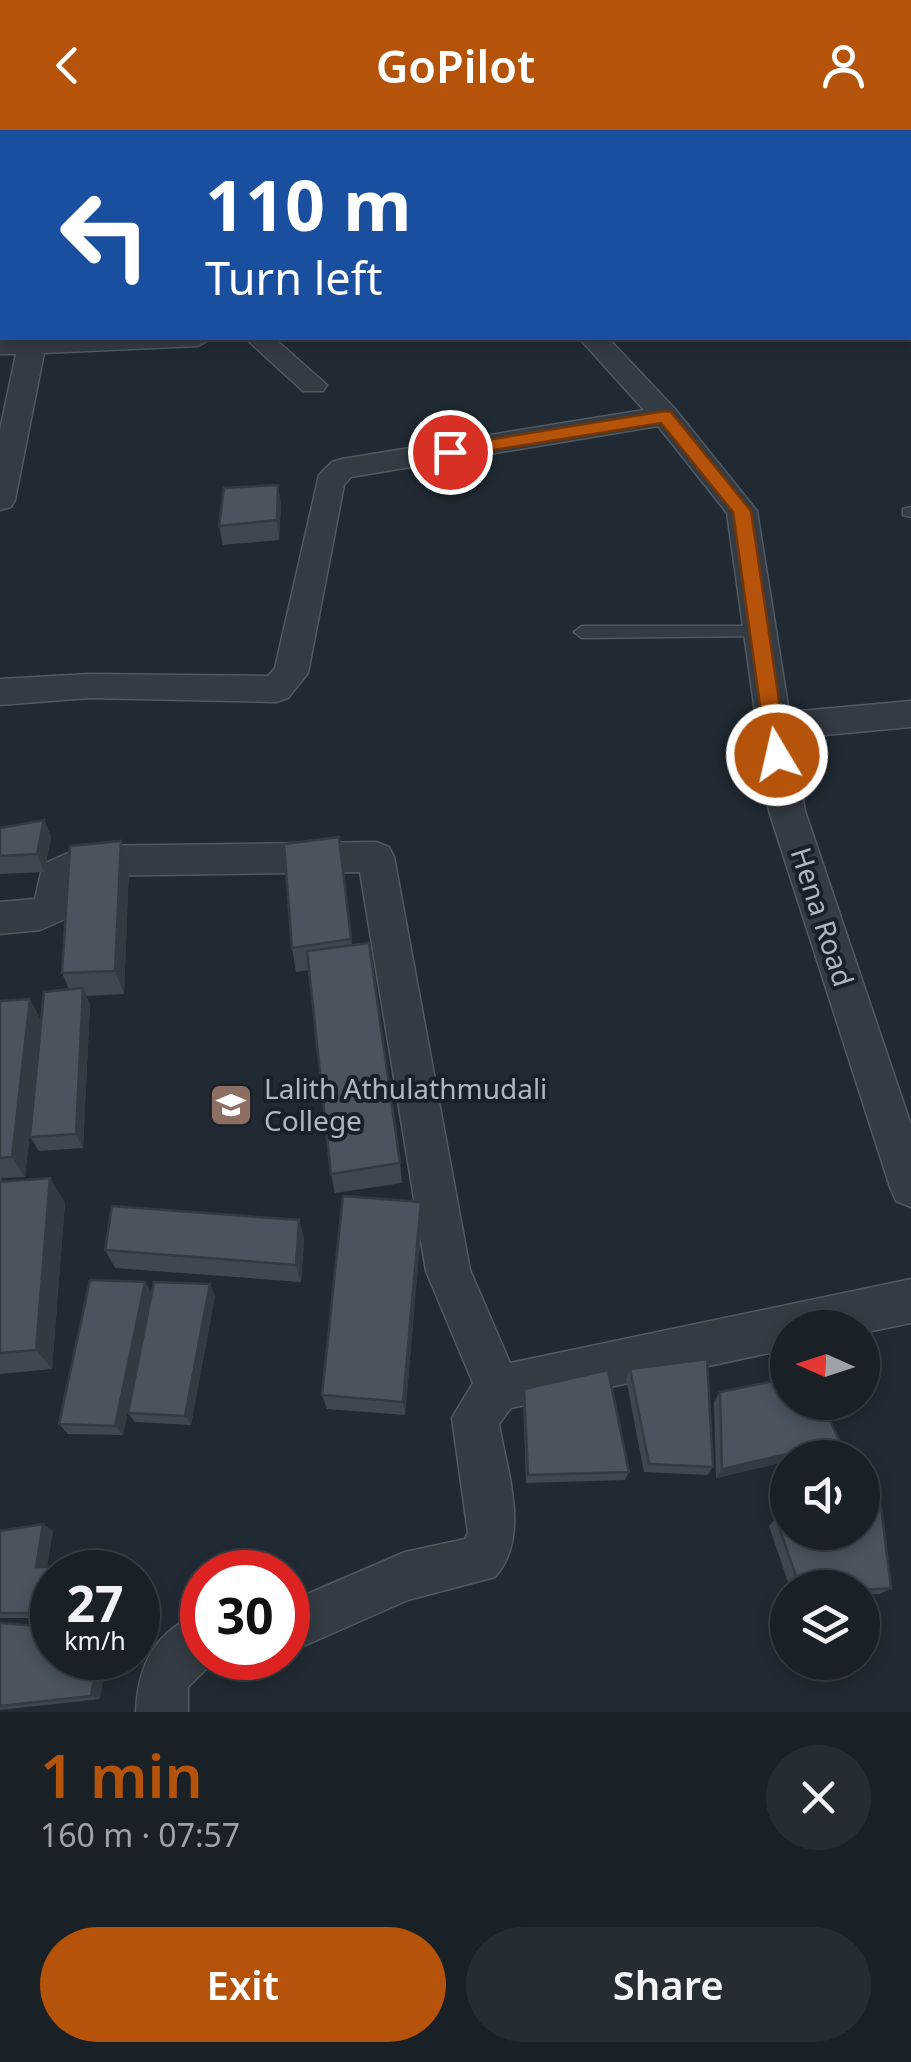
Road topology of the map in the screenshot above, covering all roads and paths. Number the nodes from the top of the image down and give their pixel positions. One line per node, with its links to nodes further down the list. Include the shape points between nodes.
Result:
1 (151, 340): 4 (street)
2 (260, 340): 6 (street)
3 (594, 340): 7 (street, Hena Road)
4 (32, 345): 5 (street); 8 (street)
5 (0, 346)
6 (313, 385)
7 (665, 416): 9 (street, Hena Road, via 742,511); 11 (street, via 342,469 330,482 291,672 276,689 89,686)
8 (0, 500)
9 (758, 631): 10 (lane); 13 (street, Hena Road)
10 (582, 632)
11 (0, 692)
12 (911, 714): 13 (street)
13 (772, 727): 15 (street, Hena Road, via 787,812)
14 (0, 918): 17 (street, via 52,908 56,874 84,862 376,857 448,1270)
15 (911, 1188)
16 (911, 1301): 17 (street)
17 (498, 1388): 18 (street, via 474,1418 492,1533 487,1550 478,1560 406,1576)
18 (310, 1618)
19 (180, 1660): 20 (street, via 163,1677)
20 (162, 1712)

